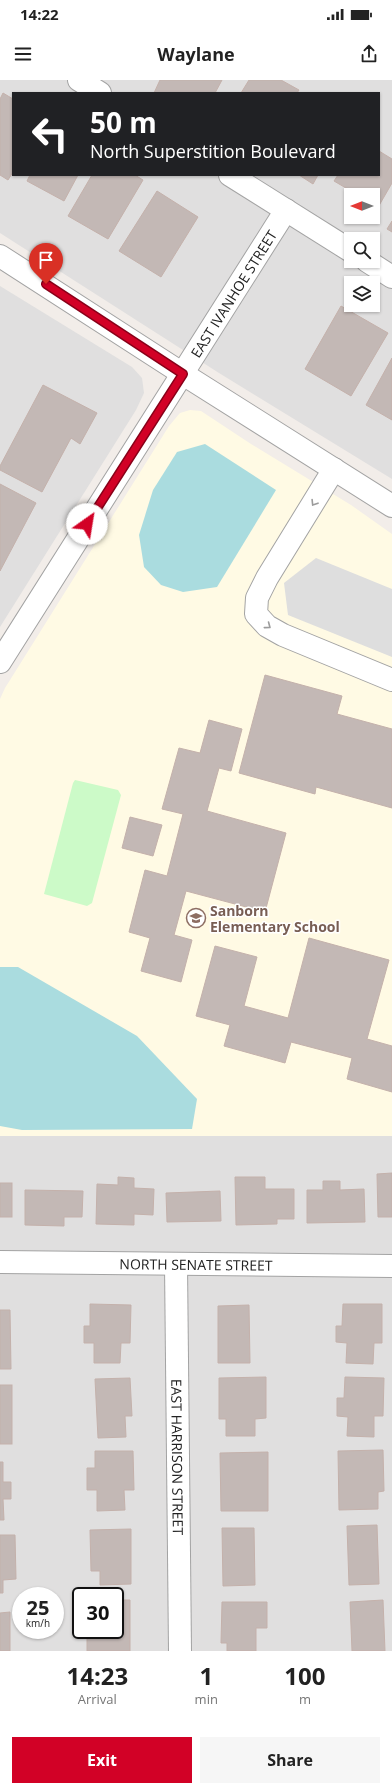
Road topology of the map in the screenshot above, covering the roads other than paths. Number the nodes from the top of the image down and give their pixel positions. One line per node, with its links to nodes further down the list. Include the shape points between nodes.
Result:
1 (232, 176): 2 (street)
2 (286, 210): 3 (street); 7 (street, EAST IVANHOE STREET)
3 (344, 247)
4 (0, 256): 7 (street)
5 (378, 268): 6 (street)
6 (392, 277)
7 (183, 374): 8 (street); 10 (street, EAST IVANHOE STREET)
8 (334, 470): 9 (street); 11 (street, one-way to 11, via 267,578 257,598 256,614 267,626 283,635)
9 (392, 506)
10 (0, 662)
11 (392, 680)
12 (0, 1262): 13 (street, NORTH SENATE STREET)
13 (176, 1264): 14 (street, NORTH SENATE STREET); 15 (street, EAST HARRISON STREET)
14 (392, 1266)
15 (180, 1651)

